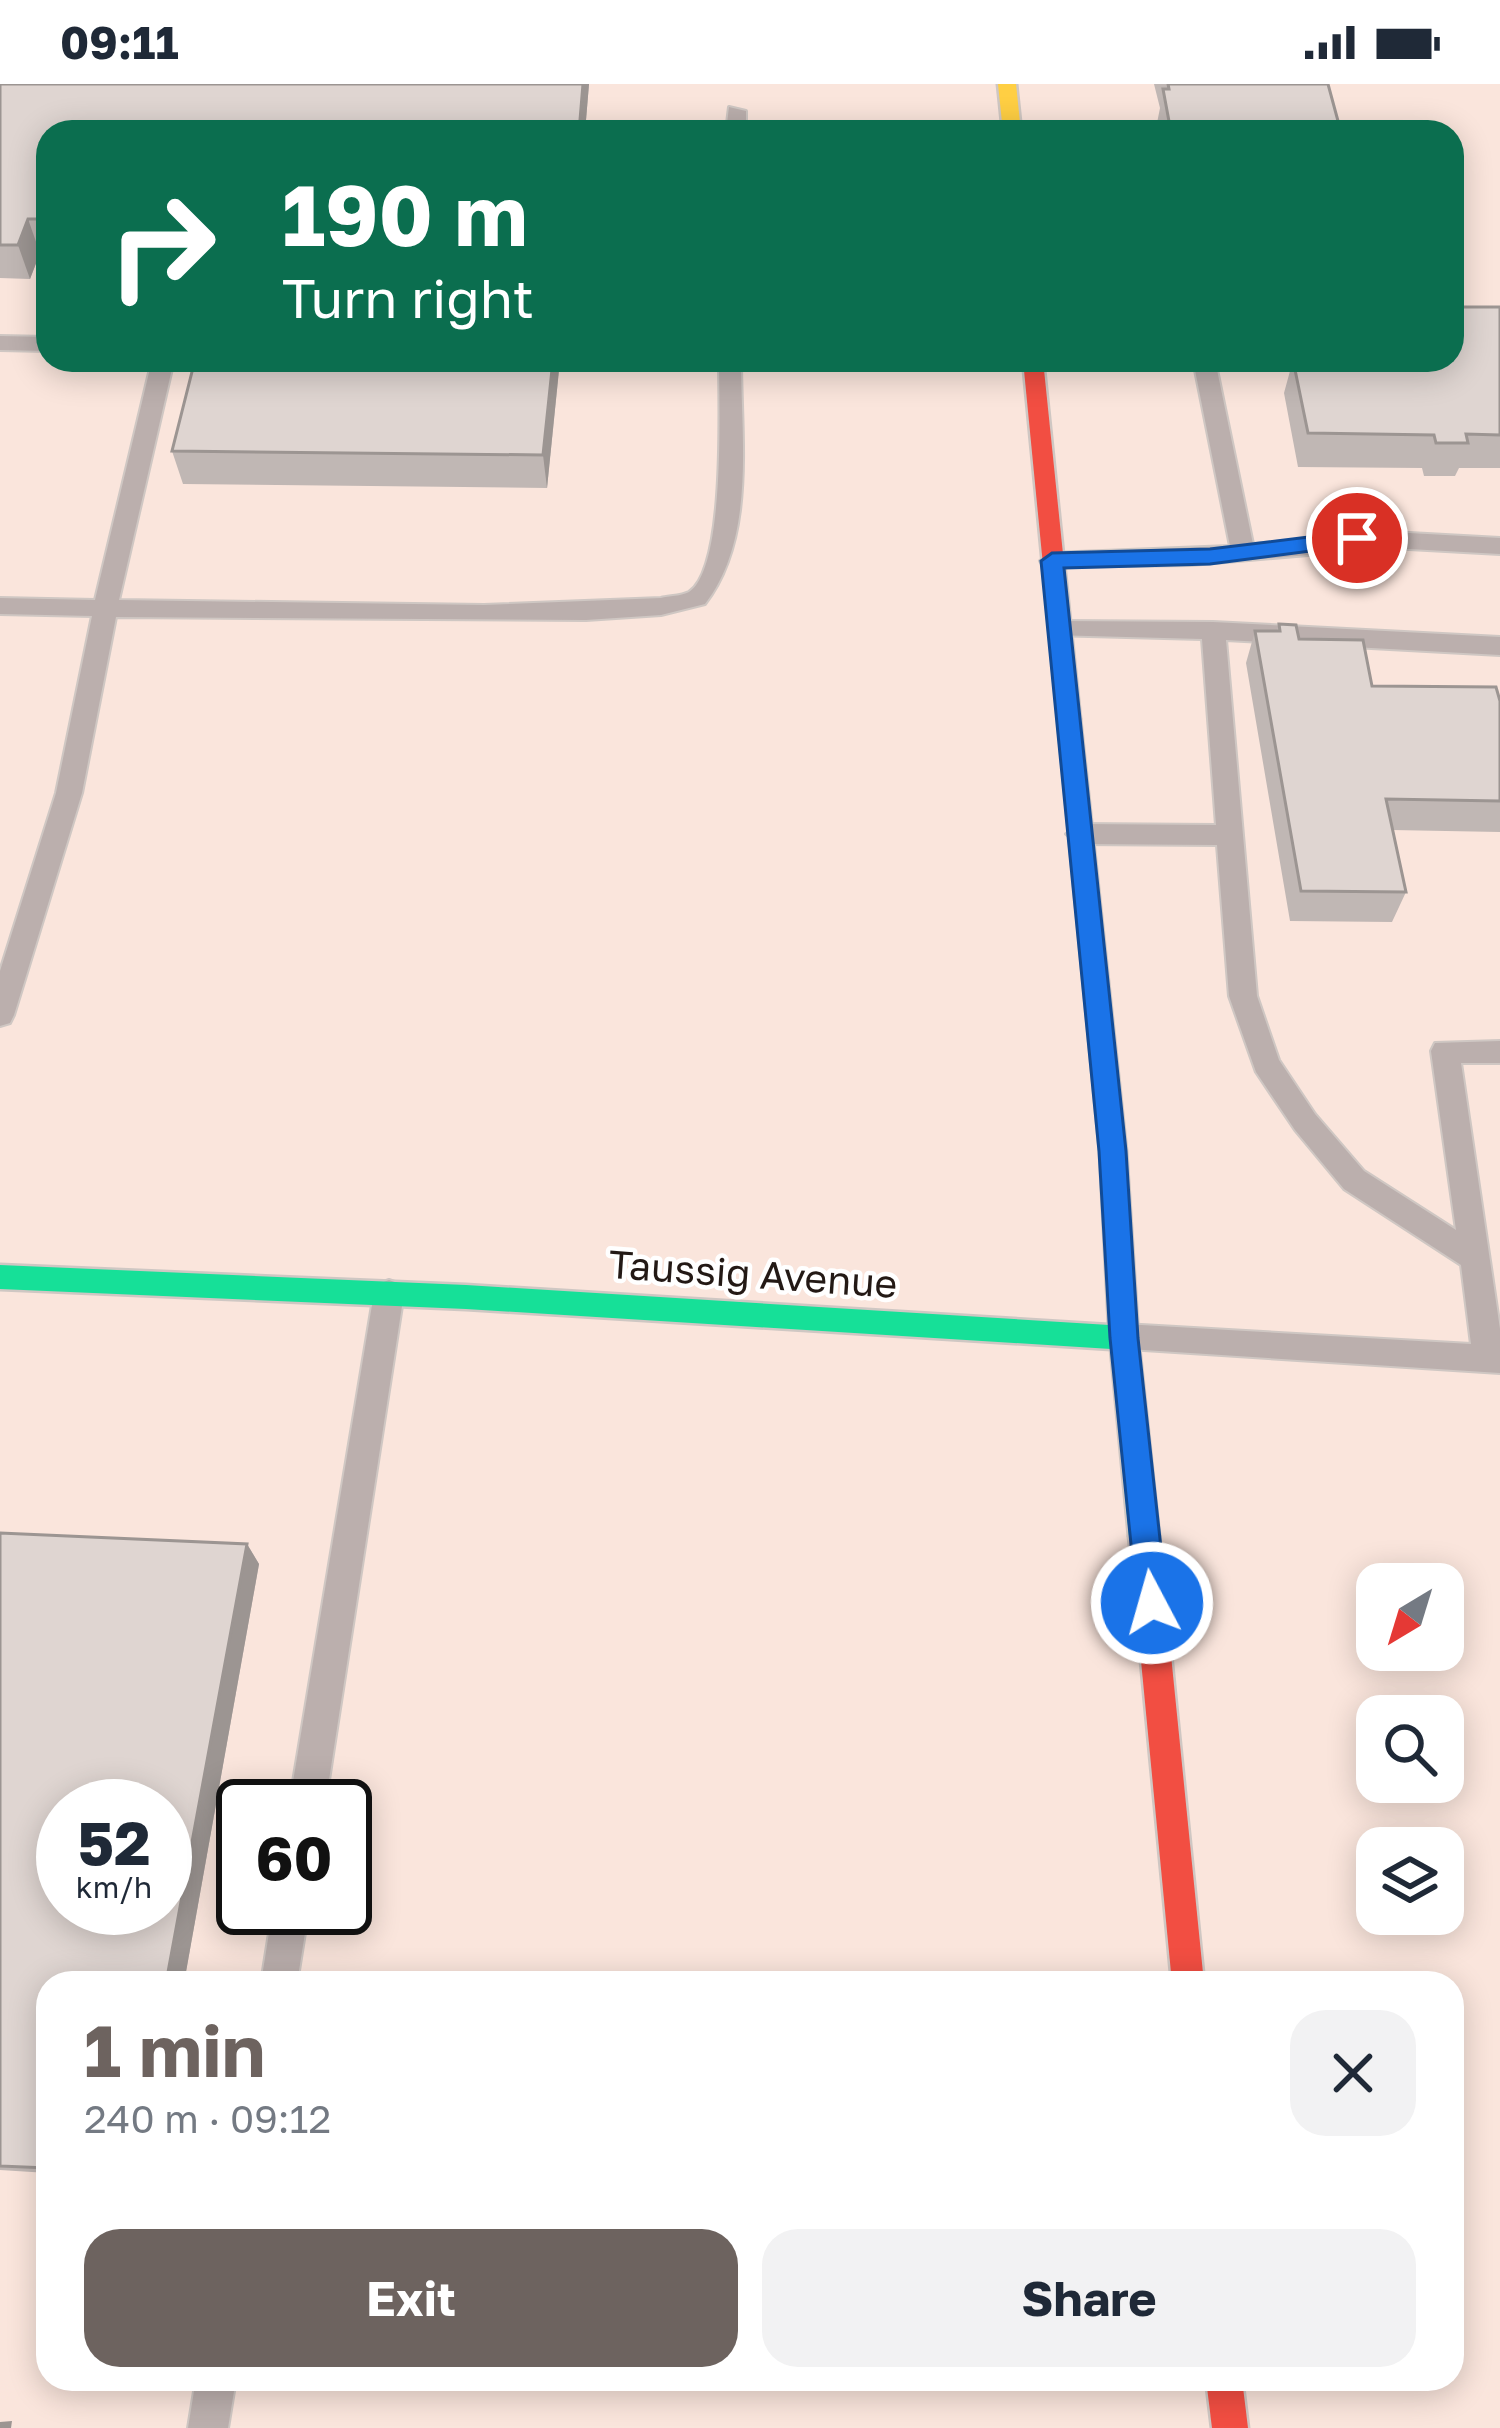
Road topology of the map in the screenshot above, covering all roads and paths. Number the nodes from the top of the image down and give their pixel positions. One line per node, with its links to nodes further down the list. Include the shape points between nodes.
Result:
1 (1007, 84): 2 (main road)
2 (1011, 120)
3 (0, 343): 4 (lane)
4 (36, 344)
5 (161, 372): 13 (lane)
6 (729, 372): 13 (lane, via 721,548 713,580 694,601 531,612)
7 (1035, 372): 11 (main road)
8 (1206, 372): 10 (lane)
9 (1500, 546): 10 (lane, via 1357,538)
10 (1243, 552): 11 (lane)
11 (1052, 561): 14 (main road)
12 (0, 606): 13 (lane)
13 (106, 606): 19 (lane, via 69,794)
14 (1060, 629): 15 (lane); 17 (main road)
15 (1214, 631): 16 (lane); 18 (lane)
16 (1500, 646)
17 (1079, 834): 18 (lane); 24 (main road)
18 (1230, 835): 21 (lane, via 1243,996 1266,1064 1354,1180)
19 (0, 1016)
20 (1500, 1052): 21 (lane, via 1445,1051)
21 (1473, 1257): 25 (lane)
22 (0, 1277): 23 (main road, Taussig Avenue)
23 (389, 1293): 24 (main road, Taussig Avenue); 26 (lane)
24 (1124, 1338): 25 (lane, Taussig Avenue); 29 (main road)
25 (1494, 1359)
26 (311, 1779)
27 (287, 1935): 28 (lane)
28 (281, 1971)
29 (1187, 1971)
30 (214, 2391): 32 (lane)
31 (1225, 2391): 33 (main road)
32 (208, 2428)
33 (1230, 2428)

